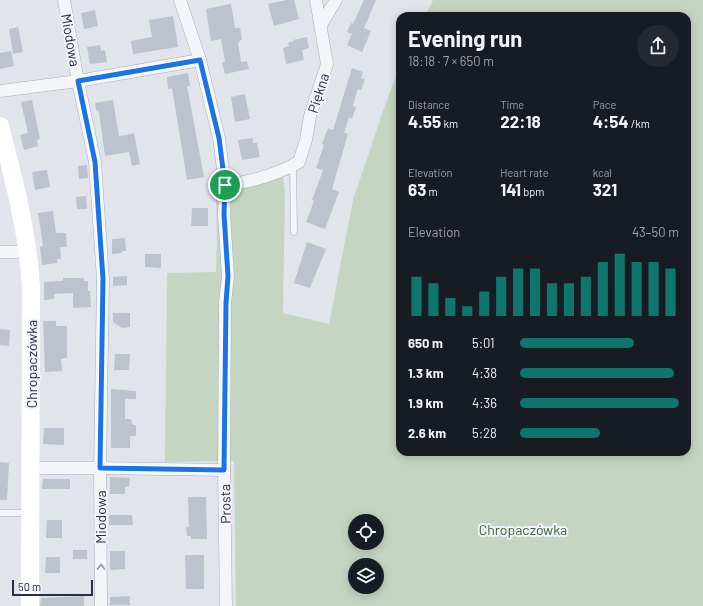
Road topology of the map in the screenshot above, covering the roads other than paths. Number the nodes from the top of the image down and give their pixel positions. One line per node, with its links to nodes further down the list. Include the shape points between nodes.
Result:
1 (64, 0): 7 (street, Miodowa)
2 (180, 0): 6 (street, Prosta)
3 (316, 0): 5 (street, Piękna)
4 (336, 0): 5 (street)
5 (321, 25): 10 (street, Piękna, via 327,64 310,116 306,140)
6 (200, 60): 7 (street); 11 (street, Prosta, via 219,138)
7 (78, 81): 8 (street); 16 (street, Miodowa, via 95,162 103,279)
8 (0, 91)
9 (0, 126): 14 (street, Chropaczówka)
10 (296, 164): 11 (street, via 243,183); 12 (lane)
11 (225, 185): 17 (street, Prosta, via 228,276)
12 (294, 232)
13 (0, 252): 14 (street)
14 (29, 252): 15 (street, Chropaczówka)
15 (30, 468): 16 (street); 19 (street, Chropaczówka)
16 (100, 468): 17 (street); 21 (street, Miodowa, one-way to 16)
17 (224, 470): 22 (street, Prosta)
18 (0, 513): 19 (lane)
19 (30, 513): 20 (street, Chropaczówka)
20 (30, 606)
21 (101, 606)
22 (226, 606)

